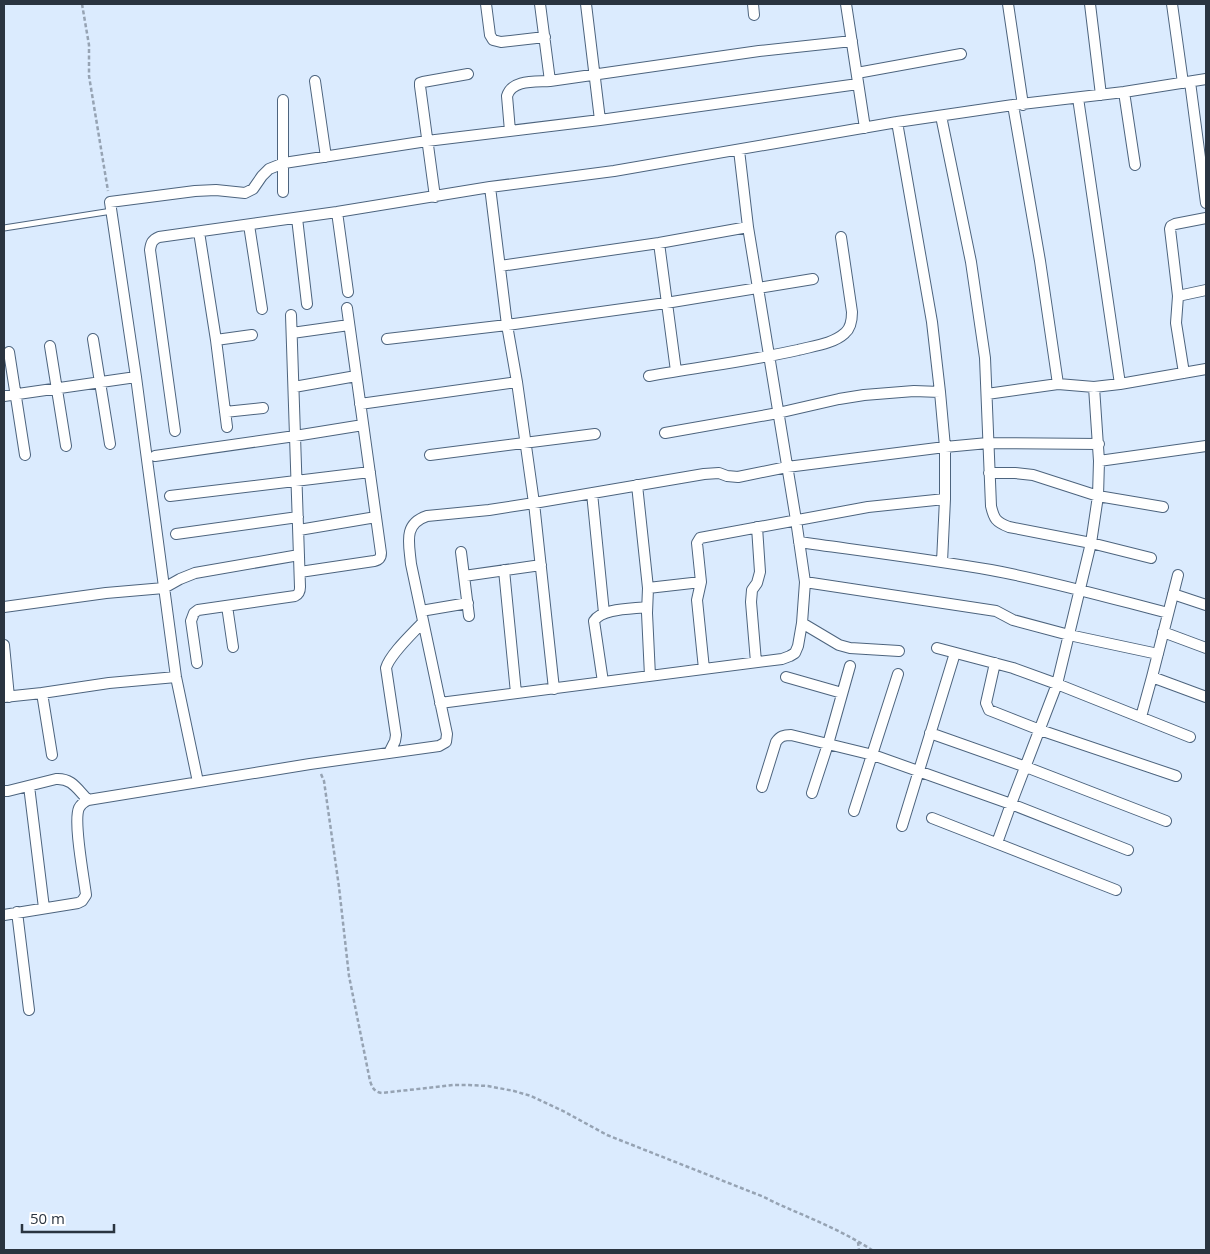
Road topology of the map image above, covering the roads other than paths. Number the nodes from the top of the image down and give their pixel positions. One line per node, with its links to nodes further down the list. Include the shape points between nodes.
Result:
1 (486, 4): 10 (street, via 493,40)
2 (540, 4): 10 (street)
3 (586, 4): 15 (street)
4 (753, 4): 9 (street)
5 (846, 4): 11 (street)
6 (1008, 4): 25 (street)
7 (1090, 4): 22 (street)
8 (1172, 4): 19 (street)
9 (754, 15)
10 (545, 37): 17 (street)
11 (852, 41): 13 (street); 15 (street)
12 (960, 54): 13 (street)
13 (857, 73): 20 (street)
14 (468, 74): 31 (street, via 420,83)
15 (595, 74): 17 (street); 27 (street)
16 (1206, 79): 19 (street)
17 (550, 81): 30 (street, via 519,84 508,91)
18 (315, 82): 33 (street)
19 (1187, 82): 21 (street); 39 (street)
20 (858, 84): 27 (street); 29 (street)
21 (1124, 92): 22 (street); 35 (street)
22 (1101, 95): 23 (street)
23 (1078, 98): 25 (street); 80 (street)
24 (283, 100): 34 (street)
25 (1018, 105): 26 (street); 79 (street)
26 (941, 116): 28 (street); 86 (street, via 971,262)
27 (600, 120): 30 (street)
28 (898, 122): 29 (street); 84 (street, via 932,322)
29 (865, 128): 32 (street)
30 (510, 131): 31 (street)
31 (427, 141): 33 (street); 38 (street)
32 (739, 150): 36 (street); 45 (street)
33 (326, 157): 34 (street)
34 (284, 163): 37 (street); 40 (street, via 266,172 253,189 245,193 195,191)
35 (1135, 165)
36 (490, 187): 38 (street); 50 (street)
37 (283, 192)
38 (435, 197): 41 (street)
39 (1206, 203)
40 (111, 206): 46 (lane); 76 (street)
41 (337, 212): 42 (street); 54 (street)
42 (297, 218): 44 (street); 57 (street)
43 (1206, 218): 55 (street, via 1171,226)
44 (249, 225): 47 (street); 59 (street)
45 (748, 227): 49 (street); 52 (street)
46 (4, 228)
47 (199, 232): 67 (street); 94 (street, via 159,237 151,243 150,250)
48 (841, 238): 70 (street, via 852,312 849,328 833,340)
49 (659, 242): 50 (street); 56 (street)
50 (500, 266): 62 (street)
51 (813, 279): 52 (street)
52 (758, 288): 56 (street); 70 (street)
53 (1206, 290): 55 (street)
54 (348, 292)
55 (1178, 296): 73 (street, via 1176,323)
56 (666, 303): 62 (street); 72 (street)
57 (307, 304)
58 (347, 308): 61 (street)
59 (262, 309)
60 (291, 315): 63 (street)
61 (349, 325): 63 (street); 74 (street)
62 (507, 325): 66 (street); 78 (street)
63 (292, 333): 83 (street)
64 (252, 335): 67 (street)
65 (93, 339): 77 (street)
66 (387, 339)
67 (216, 340): 90 (street)
68 (50, 346): 82 (street)
69 (9, 352): 85 (street)
70 (769, 356): 72 (street); 91 (street)
71 (1206, 369): 73 (street)
72 (676, 371): 75 (street)
73 (1184, 373): 80 (street)
74 (356, 376): 83 (street); 88 (street)
75 (649, 376)
76 (136, 377): 77 (street); 139 (street)
77 (100, 382): 82 (street); 100 (street)
78 (517, 382): 88 (street); 98 (street)
79 (1058, 384): 81 (street); 86 (street)
80 (1120, 384): 81 (street)
81 (1094, 387): 101 (street)
82 (57, 388): 85 (street); 102 (street)
83 (294, 388): 97 (street)
84 (940, 392): 91 (street, via 864,395); 104 (street)
85 (16, 394): 87 (street); 105 (street)
86 (987, 394): 99 (street)
87 (4, 396)
88 (360, 404): 92 (street)
89 (263, 408): 90 (street)
90 (225, 412): 93 (street)
91 (778, 413): 95 (street); 109 (street)
92 (363, 425): 97 (street); 110 (street)
93 (227, 427)
94 (175, 431)
95 (665, 433)
96 (595, 434): 98 (street)
97 (295, 436): 107 (street); 112 (street)
98 (526, 443): 106 (street); 118 (street)
99 (988, 443): 101 (street); 104 (street); 111 (street)
100 (110, 444)
101 (1099, 444): 108 (street)
102 (66, 446)
103 (1206, 446): 108 (street)
104 (945, 447): 109 (street); 117 (street)
105 (25, 455)
106 (430, 455)
107 (154, 456)
108 (1099, 461): 116 (street)
109 (787, 467): 113 (street, via 738,476 704,474); 122 (street)
110 (370, 472): 112 (street); 120 (street)
111 (989, 473): 116 (street, via 1033,475); 127 (street, via 991,506 997,521 1009,527)
112 (296, 481): 115 (street); 121 (street)
113 (637, 486): 114 (street); 140 (street)
114 (592, 493): 118 (street); 149 (street)
115 (170, 496)
116 (1098, 496): 119 (street); 127 (street)
117 (946, 500): 122 (street, via 868,507); 131 (street)
118 (534, 503): 132 (street); 148 (street, via 427,516 414,523 409,537 411,564)
119 (1162, 507)
120 (376, 516): 124 (street); 134 (street, via 382,553 378,560)
121 (298, 517): 124 (street); 125 (street)
122 (796, 520): 123 (street); 126 (street)
123 (757, 527): 137 (street, via 698,540); 163 (street, via 760,572 751,602)
124 (298, 530): 129 (street)
125 (176, 534)
126 (799, 542): 131 (street); 138 (street)
127 (1092, 543): 130 (street); 141 (street)
128 (461, 552): 136 (street)
129 (299, 555): 134 (street); 139 (street, via 195,573)
130 (1151, 558)
131 (942, 562): 141 (street)
132 (542, 565): 133 (street); 175 (street)
133 (504, 570): 136 (street); 177 (street)
134 (300, 572): 145 (street, via 298,595)
135 (1178, 575): 142 (street)
136 (464, 576): 143 (street)
137 (701, 582): 140 (street); 167 (street, via 697,600)
138 (805, 582): 153 (street); 155 (street, via 996,611 1013,620)
139 (164, 588): 146 (street); 170 (street)
140 (648, 588): 147 (street)
141 (1080, 590): 150 (street); 155 (street)
142 (1174, 594): 144 (street); 150 (street)
143 (468, 603): 148 (street); 151 (street)
144 (1206, 605)
145 (227, 606): 157 (street); 164 (street, via 198,610 192,617)
146 (4, 607)
147 (647, 608): 149 (street); 169 (street)
148 (421, 611): 152 (street)
149 (604, 613): 173 (street, via 594,621)
150 (1168, 613): 154 (street)
151 (469, 616)
152 (423, 622): 181 (street); 187 (street, via 387,664 396,735)
153 (802, 623): 160 (street, via 839,646); 163 (street, via 795,653)
154 (1164, 632): 159 (street); 162 (street)
155 (1069, 635): 162 (street); 174 (street)
156 (4, 645): 179 (street)
157 (233, 647)
158 (937, 648): 161 (street)
159 (1206, 648)
160 (899, 651)
161 (955, 653): 165 (street); 184 (street)
162 (1158, 654): 172 (street)
163 (756, 662): 167 (street)
164 (197, 663)
165 (995, 663): 174 (street); 183 (street, via 986,703 989,710)
166 (850, 666): 178 (street)
167 (704, 669): 169 (street)
168 (898, 674): 189 (street)
169 (650, 676): 173 (street)
170 (176, 677): 176 (street); 193 (street)
171 (786, 677): 178 (street)
172 (1152, 677): 180 (street); 182 (street)
173 (603, 682): 175 (street)
174 (1057, 684): 182 (street); 183 (street)
175 (554, 689): 177 (street)
176 (42, 693): 179 (street); 188 (street)
177 (516, 693): 181 (street)
178 (842, 693): 186 (street)
179 (6, 697)
180 (1206, 697)
181 (440, 703): 187 (street, via 446,742 439,746)
182 (1141, 718): 185 (street)
183 (1040, 730): 190 (street); 192 (street)
184 (930, 733): 190 (street); 191 (street)
185 (1190, 737)
186 (828, 744): 189 (street); 195 (street, via 791,735 780,737); 197 (street)
187 (389, 753): 193 (street)
188 (52, 755)
189 (873, 755): 191 (street); 200 (street)
190 (1026, 767): 199 (street); 202 (street)
191 (918, 771): 199 (street); 203 (street)
192 (1176, 776)
193 (198, 782): 198 (street)
194 (28, 786): 196 (street); 198 (street, via 63,779); 207 (street)
195 (762, 787)
196 (4, 791)
197 (812, 793)
198 (88, 800): 207 (street, via 82,803 77,816 86,895 78,903)
199 (1011, 804): 204 (street); 205 (street)
200 (854, 811)
201 (932, 818): 204 (street)
202 (1166, 820)
203 (902, 826)
204 (998, 843): 206 (street)
205 (1128, 850)
206 (1116, 890)
207 (44, 908): 208 (street)
208 (17, 912): 209 (street); 210 (street)
209 (4, 915)
210 (29, 1010)

